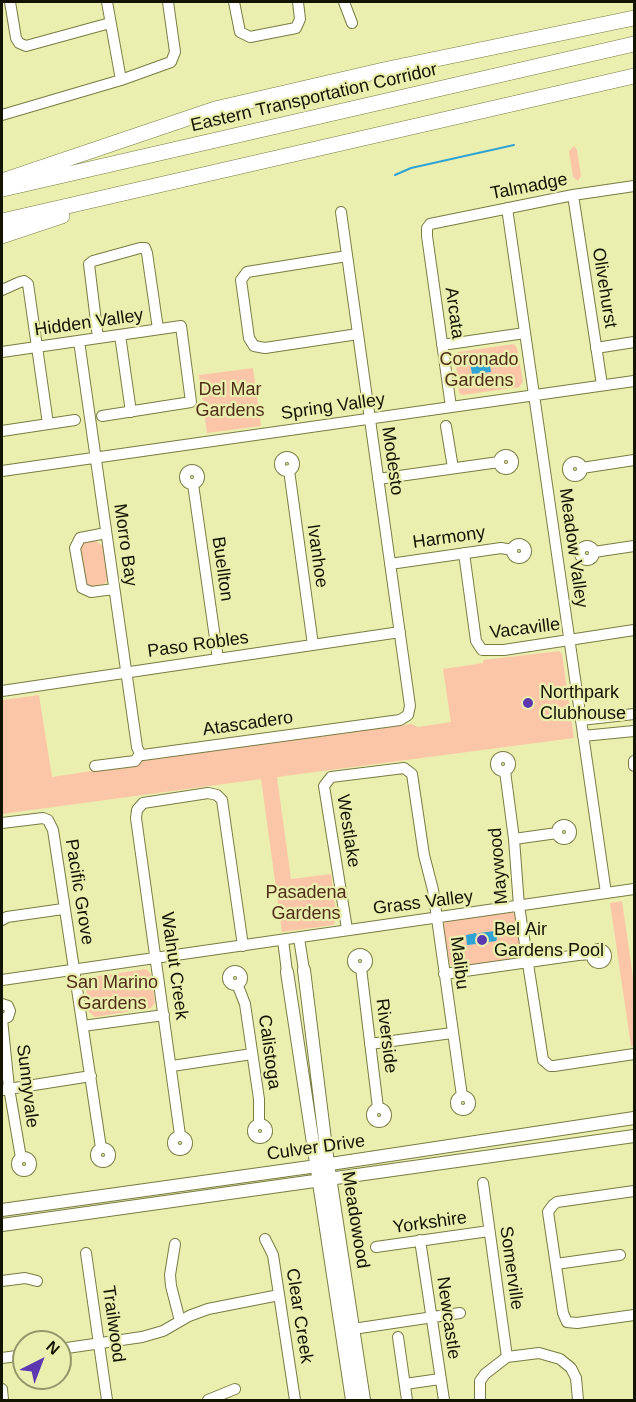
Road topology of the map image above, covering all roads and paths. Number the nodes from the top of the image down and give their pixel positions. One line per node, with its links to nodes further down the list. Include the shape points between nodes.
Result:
1 (10, 2): 8 (street, via 16,38 26,46)
2 (107, 2): 8 (street)
3 (168, 2): 12 (street, via 173,59)
4 (234, 2): 5 (street, via 240,32 250,38 296,28 300,19)
5 (298, 2)
6 (344, 2): 9 (street)
7 (634, 18): 16 (highway, via 215,109)
8 (110, 23): 12 (street)
9 (352, 23)
10 (634, 44): 19 (highway, Eastern Transportation Corridor)
11 (634, 76): 13 (highway)
12 (121, 80): 15 (street)
13 (596, 85): 14 (highway); 17 (highway)
14 (634, 85)
15 (2, 116)
16 (2, 181)
17 (165, 184): 23 (highway); 25 (highway)
18 (634, 186): 20 (street, Talmadge)
19 (2, 190)
20 (573, 195): 21 (street, Talmadge); 37 (street, Olivehurst)
21 (507, 208): 24 (street, Talmadge); 29 (street, Meadow Valley)
22 (341, 212): 26 (street, Modesto)
23 (2, 220)
24 (430, 224): 35 (street, Arcata, via 427,236)
25 (2, 236)
26 (347, 256): 30 (street, Modesto); 30 (street, via 252,270 243,275 249,338 254,346 265,348)
27 (2, 290): 36 (street, via 24,281 28,284)
28 (158, 329): 31 (street, Hidden Valley); 32 (street, via 145,248 131,250 89,264); 43 (street, Hidden Valley, via 181,326 191,402)
29 (525, 333): 35 (street); 41 (street, Meadow Valley)
30 (358, 334): 45 (street, Modesto)
31 (120, 335): 32 (street, Hidden Valley); 43 (street)
32 (98, 338): 33 (street, Hidden Valley)
33 (79, 341): 36 (street, Hidden Valley); 50 (street, Morro Bay)
34 (634, 342): 37 (street)
35 (442, 345): 42 (street, Arcata)
36 (37, 347): 38 (street, Hidden Valley); 47 (street)
37 (596, 348): 40 (street, Olivehurst)
38 (2, 352)
39 (634, 381): 40 (street, Spring Valley)
40 (602, 385): 41 (street, Spring Valley)
41 (534, 395): 42 (street, Spring Valley); 68 (street, Meadow Valley)
42 (451, 407): 45 (street, Spring Valley)
43 (131, 412): 44 (street)
44 (102, 416)
45 (370, 419): 50 (street, Spring Valley); 57 (street, Modesto)
46 (75, 420): 47 (street)
47 (48, 424): 49 (street)
48 (446, 426): 53 (street)
49 (2, 431)
50 (95, 458): 56 (street, Spring Valley); 59 (street, Morro Bay)
51 (634, 460): 54 (street)
52 (499, 462): 53 (street)
53 (453, 468): 57 (street)
54 (582, 468)
55 (289, 470): 69 (street, Ivanhoe)
56 (2, 471)
57 (378, 480): 64 (street, Modesto)
58 (193, 484): 70 (street, Buellton)
59 (106, 533): 65 (street, Morro Bay); 65 (street, via 80,538 75,544 76,557 82,588 91,592)
60 (634, 546): 62 (street)
61 (512, 550): 63 (street, Harmony)
62 (594, 552)
63 (464, 553): 64 (street, Harmony); 68 (street, Vacaville, via 476,640 482,650 492,652)
64 (390, 564): 67 (street, Modesto)
65 (114, 589): 71 (street, Morro Bay)
66 (634, 630): 68 (street, Vacaville)
67 (400, 632): 69 (street, Paso Robles); 74 (street, Modesto)
68 (569, 640): 76 (street, Meadow Valley)
69 (313, 645): 70 (street, Paso Robles)
70 (218, 659): 71 (street, Paso Robles)
71 (126, 672): 72 (street, Paso Robles); 79 (street, Morro Bay)
72 (2, 688)
73 (634, 714): 75 (street)
74 (408, 715): 79 (street, Atascadero, via 400,720)
75 (622, 715): 76 (street); 77 (street)
76 (581, 720): 78 (street, Meadow Valley)
77 (629, 731): 78 (street)
78 (583, 736): 89 (street, Meadow Valley)
79 (140, 754): 81 (street, Atascadero, via 135,761)
80 (634, 761): 82 (street)
81 (95, 766)
82 (634, 766)
83 (505, 771): 87 (street, Maywood)
84 (368, 772): 92 (street, Malibu, via 404,768 412,774); 94 (street, Westlake, via 331,777 324,786)
85 (2, 823): 91 (street, Pacific Grove, via 48,820 53,830)
86 (557, 833): 87 (street)
87 (514, 839): 90 (street, Maywood)
88 (634, 889): 89 (street, Grass Valley)
89 (606, 893): 90 (street, Grass Valley)
90 (519, 906): 92 (street, Grass Valley); 100 (street, Maywood)
91 (63, 909): 93 (street); 102 (street, Pacific Grove)
92 (437, 918): 94 (street, Grass Valley); 104 (street, Malibu)
93 (2, 920)
94 (347, 929): 95 (street, Grass Valley)
95 (299, 938): 96 (street, Grass Valley); 103 (street, Meadowood)
96 (283, 940): 97 (street, Grass Valley); 105 (street, Meadowood)
97 (243, 946): 99 (street, Grass Valley); 99 (street, Walnut Creek, via 222,800 208,793 143,803 137,810)
98 (592, 954): 100 (street)
99 (156, 958): 102 (street, Grass Valley); 109 (street, Walnut Creek)
100 (527, 962): 104 (street); 115 (street, Maywood, via 546,1063 554,1066)
101 (361, 968): 113 (street, Riverside)
102 (75, 969): 106 (street, Grass Valley); 111 (street, Pacific Grove)
103 (304, 973): 105 (street); 127 (main road, Meadowood)
104 (444, 974): 112 (street, Malibu)
105 (288, 975): 127 (main road, Meadowood)
106 (2, 980)
107 (238, 986): 114 (street, Calistoga, via 245,1004)
108 (2, 1004): 110 (street, Sunnyvale, via 10,1011)
109 (164, 1015): 111 (street); 116 (street, Walnut Creek)
110 (2, 1019): 118 (street, Sunnyvale)
111 (83, 1026): 117 (street, Pacific Grove)
112 (452, 1033): 113 (street); 119 (street, Malibu)
113 (370, 1044): 120 (street, Riverside)
114 (252, 1054): 116 (street); 122 (street, Calistoga)
115 (634, 1054)
116 (172, 1066): 123 (street, Walnut Creek)
117 (91, 1076): 118 (street); 125 (street, Pacific Grove)
118 (5, 1089): 126 (street, Sunnyvale)
119 (462, 1096)
120 (378, 1108)
121 (634, 1118): 127 (main road, Culver Drive)
122 (259, 1124)
123 (180, 1135)
124 (634, 1136): 128 (main road, Culver Drive)
125 (101, 1148)
126 (21, 1158)
127 (322, 1165): 128 (main road, Meadowood); 131 (main road, Culver Drive)
128 (325, 1179): 132 (main road, Culver Drive); 148 (main road, Meadowood); 161 (main road, Meadowood)
129 (483, 1184): 133 (street, Somerville)
130 (634, 1191): 140 (street, via 553,1204 548,1212)
131 (2, 1210)
132 (2, 1225)
133 (489, 1231): 135 (street, Yorkshire); 152 (street, Somerville)
134 (265, 1239): 143 (street, Clear Creek, via 273,1255)
135 (420, 1240): 137 (street, Yorkshire); 146 (street, Newcastle)
136 (175, 1244): 147 (street, via 170,1275)
137 (376, 1247)
138 (86, 1253): 150 (street, Trailwood)
139 (620, 1255): 140 (street)
140 (556, 1264): 145 (street, via 564,1318 571,1324)
141 (2, 1281): 142 (street)
142 (37, 1281)
143 (279, 1295): 147 (street, via 218,1306); 160 (street, Clear Creek)
144 (460, 1313): 146 (street)
145 (634, 1315)
146 (431, 1318): 148 (street); 153 (street, Newcastle)
147 (180, 1321): 150 (street, via 164,1331 142,1337)
148 (353, 1329): 162 (main road, Meadowood)
149 (398, 1337): 154 (street)
150 (99, 1343): 151 (street); 158 (street, Trailwood)
151 (72, 1347)
152 (507, 1357): 165 (street, via 480,1382); 166 (street, via 538,1353 560,1359 576,1378)
153 (440, 1379): 154 (street); 164 (street, Newcastle)
154 (405, 1384): 163 (street)
155 (2, 1389): 157 (street)
156 (235, 1389): 159 (street)
157 (3, 1401)
158 (107, 1401)
159 (208, 1401)
160 (295, 1401)
161 (352, 1401)
162 (364, 1401)
163 (407, 1401)
164 (444, 1401)
165 (480, 1401)
166 (578, 1401)

